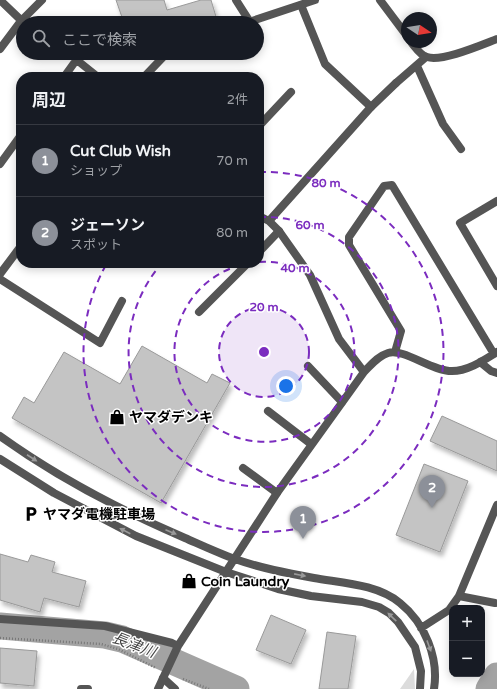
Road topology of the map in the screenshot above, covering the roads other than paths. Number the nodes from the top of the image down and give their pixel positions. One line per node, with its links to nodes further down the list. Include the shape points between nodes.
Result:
1 (0, 0): 7 (street)
2 (42, 0): 8 (street)
3 (236, 0): 9 (street)
4 (315, 0): 6 (street)
5 (380, 0): 11 (street)
6 (301, 5): 10 (street); 25 (street, via 325,64)
7 (16, 16)
8 (27, 16)
9 (245, 16)
10 (264, 17)
11 (401, 28)
12 (16, 29): 15 (street)
13 (497, 40): 16 (street, via 442,58)
14 (416, 48): 16 (street)
15 (0, 49)
16 (426, 57): 20 (street)
17 (76, 60): 21 (street)
18 (78, 60): 22 (street)
19 (160, 60): 23 (street)
20 (417, 66): 25 (street); 28 (street, via 443,124)
21 (68, 72)
22 (92, 72)
23 (149, 72)
24 (291, 92): 26 (street)
25 (371, 107): 32 (street)
26 (264, 121)
27 (16, 142): 29 (street)
28 (461, 149)
29 (0, 164)
30 (497, 201): 39 (street, via 460,223)
31 (264, 218): 32 (street)
32 (269, 221): 33 (street)
33 (279, 231): 34 (street); 46 (street, via 310,275 339,339)
34 (264, 247)
35 (16, 253): 37 (street)
36 (243, 268): 41 (street)
37 (0, 274)
38 (0, 279): 40 (street, via 100,342)
39 (497, 286)
40 (122, 300)
41 (199, 312)
42 (395, 352): 43 (street, via 401,331 349,245 349,237 384,186 392,185); 44 (street, via 437,369 452,371); 46 (street, via 386,353)
43 (496, 353): 44 (street)
44 (480, 362): 47 (street)
45 (308, 366): 48 (street)
46 (364, 372): 48 (street)
47 (497, 373)
48 (342, 402): 51 (street)
49 (268, 411): 51 (street)
50 (0, 436): 56 (street, one-way to 56, via 104,500 143,520)
51 (311, 444): 54 (street)
52 (0, 459): 57 (street, one-way to 52, via 136,536 54,493)
53 (243, 468): 54 (street)
54 (277, 493): 56 (street)
55 (497, 505): 58 (street)
56 (235, 559): 57 (street); 61 (street, one-way to 61, via 384,594 400,602)
57 (226, 572): 62 (street); 68 (street, one-way to 57, via 421,670 415,647 389,613 362,602 311,596)
58 (459, 596): 59 (street); 61 (street, via 449,610)
59 (495, 603)
60 (0, 619): 62 (street, via 105,626 172,643)
61 (421, 628): 69 (street, one-way to 69, via 433,657)
62 (176, 649): 63 (street)
63 (165, 672): 66 (street); 67 (street)
64 (81, 689): 65 (street)
65 (88, 689)
66 (158, 689)
67 (175, 689)
68 (420, 689)
69 (434, 689)

